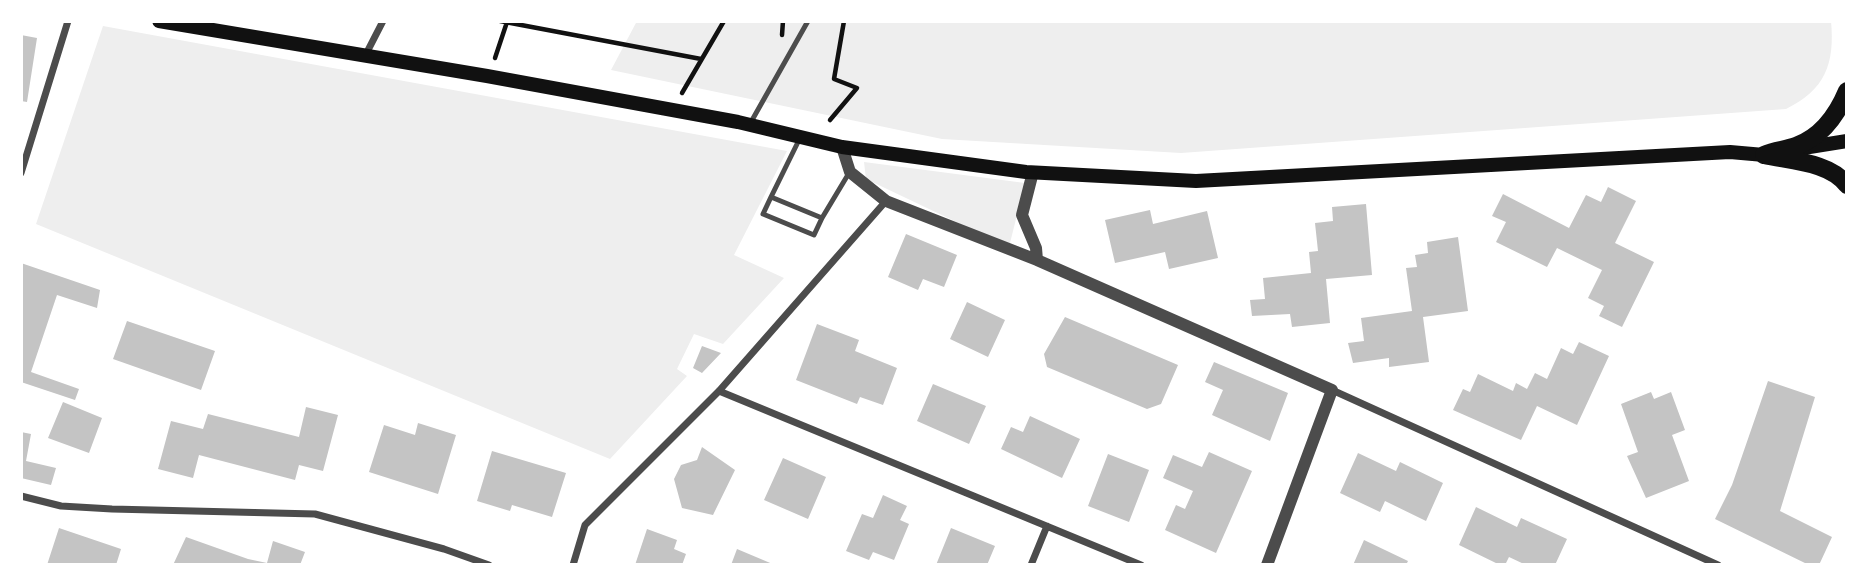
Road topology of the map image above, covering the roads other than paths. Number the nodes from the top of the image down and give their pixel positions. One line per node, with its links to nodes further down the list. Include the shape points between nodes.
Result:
1 (68, 21): 14 (street)
2 (159, 21): 5 (main road)
3 (383, 21): 5 (street)
4 (808, 21): 7 (lane)
5 (365, 56): 7 (main road)
6 (1847, 91): 11 (main road, via 1830,123 1816,135)
7 (750, 125): 8 (main road)
8 (800, 137): 10 (main road); 16 (lane)
9 (1847, 141): 11 (main road)
10 (842, 147): 12 (street); 13 (main road)
11 (1764, 155): 13 (main road, via 1730,152 1196,181); 15 (main road, via 1817,166 1839,174)
12 (850, 172): 17 (street); 18 (lane)
13 (1033, 172): 19 (street, via 1021,215)
14 (21, 173)
15 (1847, 185)
16 (771, 197): 18 (lane); 18 (lane, via 763,214 814,235)
17 (886, 201): 19 (street); 21 (street)
18 (821, 218)
19 (1037, 260): 20 (street)
20 (1332, 390): 28 (street); 29 (street)
21 (719, 391): 23 (street); 25 (street, via 585,525)
22 (21, 496): 24 (street, via 61,506 315,514)
23 (1047, 526): 26 (street); 27 (street)
24 (489, 565)
25 (573, 565)
26 (1031, 565)
27 (1141, 565)
28 (1267, 565)
29 (1718, 565)

